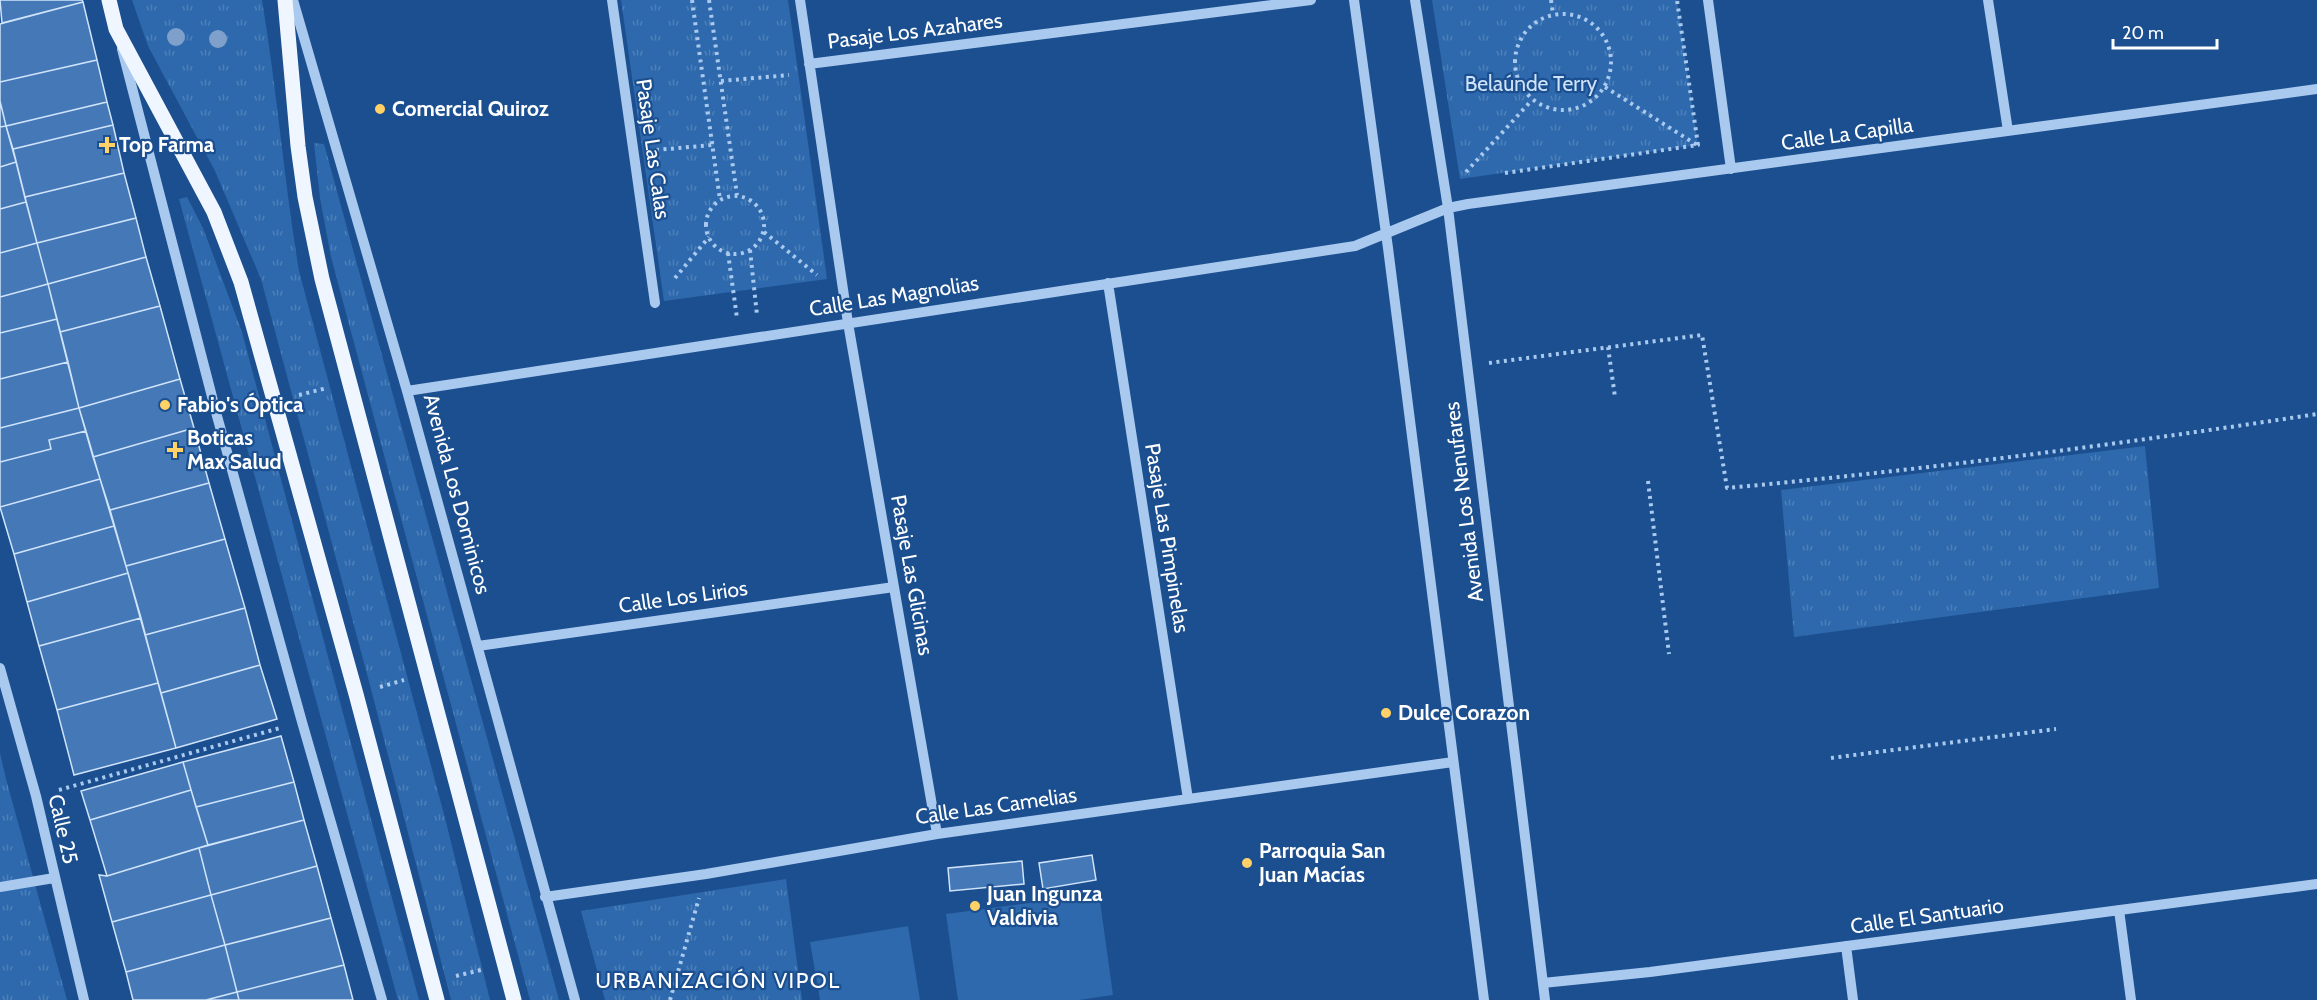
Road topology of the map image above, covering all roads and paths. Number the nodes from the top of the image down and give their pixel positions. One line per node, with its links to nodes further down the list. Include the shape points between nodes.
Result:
1 (109, 0): 16 (main road)
2 (285, 0): 76 (main road, via 298,146 322,279)
3 (293, 0): 45 (street, Avenida Los Dominicos)
4 (612, 0): 25 (street, Pasaje Las Calas)
5 (692, 0): 24 (path)
6 (709, 0): 18 (path)
7 (800, 0): 17 (street, Pasaje Las Glicinas)
8 (1311, 0): 17 (street, Pasaje Los Azahares)
9 (1354, 0): 32 (street, Avenida Los Nenufares)
10 (1415, 0): 30 (street, Avenida Los Nenufares)
11 (1551, 0): 15 (path)
12 (1677, 0): 23 (path)
13 (1708, 0): 26 (street)
14 (1988, 0): 22 (street)
15 (1553, 14): 19 (path, via 1581,17 1603,34 1612,61); 21 (path, via 1529,27 1515,51 1516,78)
16 (116, 29): 74 (street, via 217,416); 75 (main road, via 214,212 241,282)
17 (810, 68): 18 (path); 37 (street, Pasaje Las Glicinas)
18 (721, 81): 28 (path)
19 (1605, 87): 21 (path, via 1590,102 1571,110 1544,107); 23 (path)
20 (2317, 89): 22 (street, Calle La Capilla)
21 (1532, 100): 30 (path, via 1460,179)
22 (2008, 131): 26 (street, Calle La Capilla)
23 (1698, 145): 27 (path)
24 (712, 146): 25 (path); 29 (path)
25 (633, 151): 38 (street, Pasaje Las Calas)
26 (1731, 169): 30 (street, Calle La Capilla)
27 (1494, 174)
28 (737, 195): 29 (path); 31 (path, via 759,207)
29 (720, 200): 33 (path, via 706,220)
30 (1448, 207): 32 (street, Calle La Capilla); 72 (street, Avenida Los Nenufares)
31 (764, 232): 34 (path); 37 (path)
32 (1385, 232): 36 (street, Calle Las Magnolias, via 1354,246); 59 (street, Avenida Los Nenufares)
33 (709, 237): 35 (path); 38 (path)
34 (750, 250): 35 (path); 40 (path)
35 (728, 253): 41 (path)
36 (1108, 283): 39 (street, Calle Las Magnolias); 61 (street, Pasaje Las Pimpinelas)
37 (844, 297): 39 (street, Pasaje Las Glicinas)
38 (655, 303)
39 (848, 323): 40 (street, Calle Las Magnolias); 50 (street, Pasaje Las Glicinas)
40 (760, 337): 41 (street, Calle Las Magnolias)
41 (740, 339): 45 (street, Calle Las Magnolias)
42 (1608, 347): 43 (path); 47 (path); 48 (path, via 1701,335 1727,488 1873,475 2128,443)
43 (1487, 363)
44 (331, 387): 46 (path)
45 (407, 391): 51 (street, Avenida Los Dominicos)
46 (292, 396)
47 (1614, 397)
48 (2317, 414)
49 (1648, 481): 52 (path)
50 (894, 587): 51 (street, Calle Los Lirios); 62 (street, Pasaje Las Glicinas)
51 (478, 646): 67 (street, Avenida Los Dominicos)
52 (1669, 654)
53 (0, 668): 60 (street, Calle 25)
54 (408, 680): 55 (path)
55 (371, 689)
56 (283, 727): 60 (path)
57 (2056, 729): 58 (path)
58 (1832, 758)
59 (1454, 762): 61 (street, Calle Las Camelias); 79 (street, Avenida Los Nenufares)
60 (36, 796): 64 (street, Calle 25)
61 (1188, 799): 62 (street, Calle Las Camelias)
62 (937, 834): 63 (street, Calle Las Camelias)
63 (706, 874): 67 (street, Calle Las Camelias); 78 (path)
64 (54, 878): 66 (street); 73 (street, Calle 25)
65 (2317, 884): 68 (street, Calle El Santuario)
66 (0, 887)
67 (545, 897): 77 (street, Avenida Los Dominicos)
68 (2119, 910): 69 (street, Calle El Santuario); 82 (street)
69 (1846, 946): 72 (street, Calle El Santuario); 81 (street)
70 (482, 970): 71 (path)
71 (446, 978)
72 (1543, 983): 80 (street, Avenida Los Nenufares)
73 (84, 1000)
74 (382, 1000)
75 (437, 1000)
76 (514, 1000)
77 (575, 1000)
78 (670, 1000)
79 (1484, 1000)
80 (1545, 1000)
81 (1853, 1000)
82 (2132, 1000)

